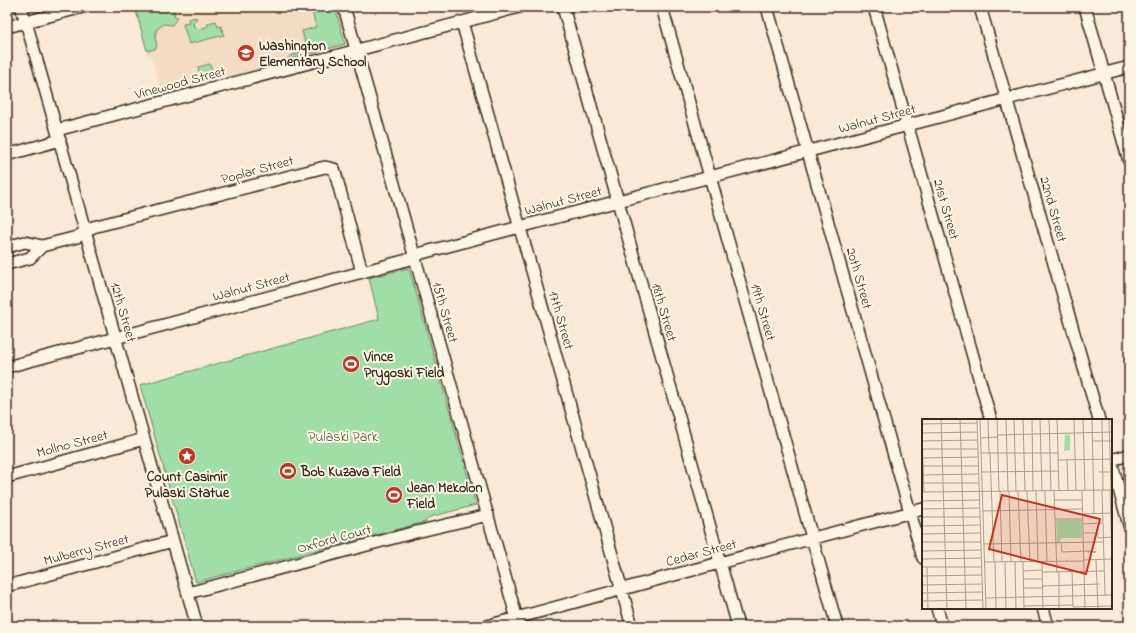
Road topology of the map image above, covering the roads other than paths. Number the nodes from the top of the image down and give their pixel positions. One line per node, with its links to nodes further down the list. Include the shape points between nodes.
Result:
1 (21, 7): 11 (street, 12th Street)
2 (83, 7): 11 (street)
3 (344, 7): 14 (street, 15th Street)
4 (516, 7): 12 (street, Vinewood Street)
5 (563, 7): 24 (street, 18th Street)
6 (662, 7): 23 (street, 19th Street)
7 (767, 7): 20 (street, 20th Street)
8 (874, 7): 18 (street, 21st Street)
9 (980, 7): 17 (street, 22nd Street)
10 (1085, 7): 16 (street)
11 (26, 22): 13 (street); 19 (street, 12th Street)
12 (462, 22): 14 (street, Vinewood Street); 25 (street, 17th Street)
13 (7, 28)
14 (357, 50): 19 (street, Vinewood Street); 29 (street, 15th Street)
15 (1129, 67): 16 (street, Walnut Street)
16 (1104, 74): 17 (street, Walnut Street); 22 (street)
17 (1007, 99): 18 (street, Walnut Street); 35 (street, 22nd Street)
18 (908, 125): 20 (street, Walnut Street); 34 (street, 21st Street)
19 (59, 135): 21 (street, Vinewood Street); 26 (street, 12th Street)
20 (808, 151): 23 (street, Walnut Street); 42 (street, 20th Street)
21 (7, 155)
22 (1129, 161)
23 (710, 177): 24 (street, Walnut Street); 45 (street, 19th Street)
24 (618, 201): 25 (street, Walnut Street); 48 (street, 18th Street)
25 (520, 227): 29 (street, Walnut Street, via 432,250); 50 (street, 17th Street)
26 (86, 232): 27 (street, via 77,237); 31 (street, Poplar Street, via 93,228 325,167 334,169); 32 (street, 12th Street)
27 (42, 246): 28 (street, via 25,242); 30 (street, via 30,258)
28 (7, 247)
29 (415, 257): 31 (street, Walnut Street); 43 (street, 15th Street)
30 (7, 264)
31 (362, 272): 32 (street, Walnut Street)
32 (115, 337): 33 (street, Walnut Street); 36 (street, 12th Street)
33 (7, 367)
34 (991, 419)
35 (1099, 419)
36 (144, 439): 40 (street, Mollno Street); 46 (street, 12th Street)
37 (1129, 455): 38 (street)
38 (1112, 461)
39 (1112, 465): 44 (street)
40 (7, 476)
41 (922, 509): 42 (street, Cedar Street)
42 (910, 513): 45 (street, Cedar Street); 47 (street, 20th Street)
43 (488, 514): 51 (street, Oxford Court); 54 (street, 15th Street)
44 (1129, 525)
45 (812, 538): 48 (street, Cedar Street); 59 (street, 19th Street)
46 (173, 541): 49 (street, Mulberry Street); 51 (street, 12th Street)
47 (922, 555)
48 (720, 562): 50 (street, Cedar Street); 58 (street, 18th Street)
49 (7, 586)
50 (622, 589): 54 (street, Cedar Street); 57 (street, 17th Street)
51 (188, 593): 55 (street, 12th Street)
52 (937, 609): 60 (street)
53 (1043, 609): 61 (street)
54 (518, 622): 56 (street, Cedar Street)
55 (197, 626)
56 (487, 626)
57 (632, 626)
58 (738, 626)
59 (837, 626)
60 (942, 626)
61 (1048, 626)

